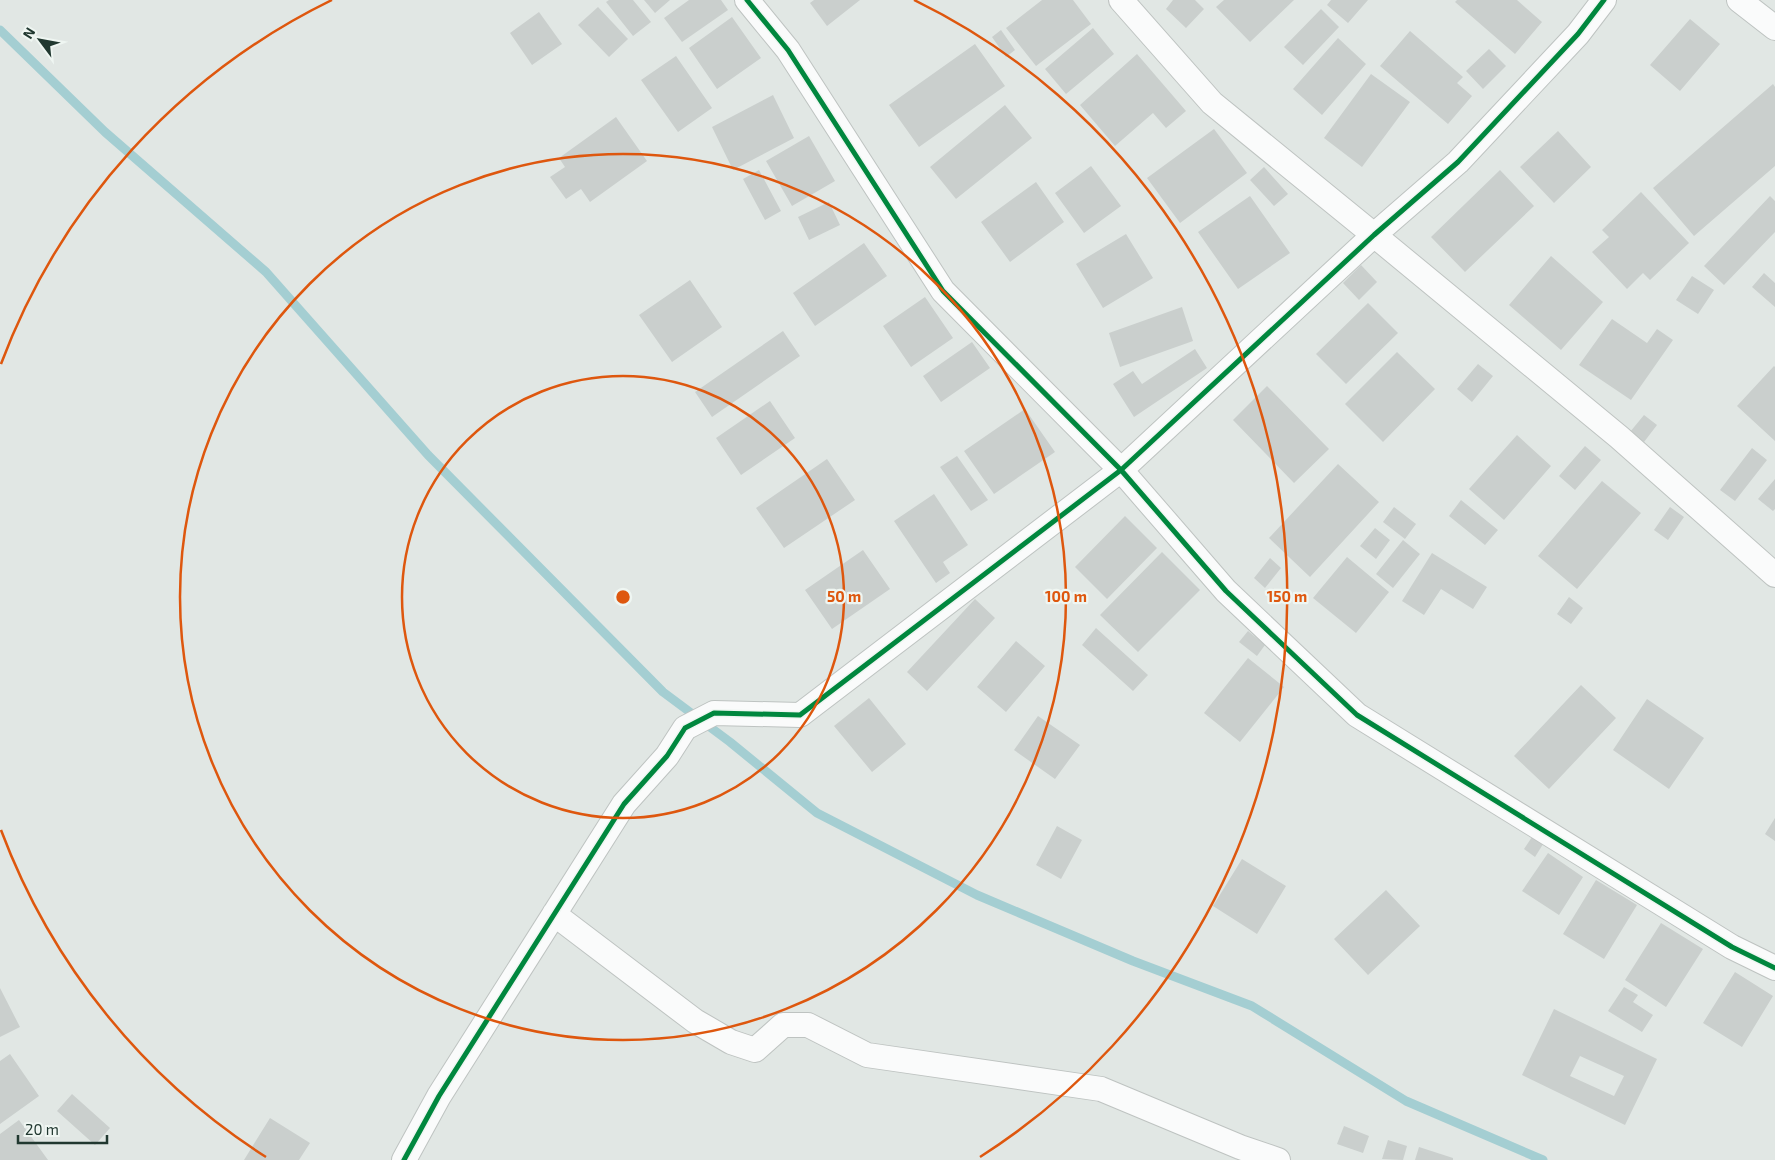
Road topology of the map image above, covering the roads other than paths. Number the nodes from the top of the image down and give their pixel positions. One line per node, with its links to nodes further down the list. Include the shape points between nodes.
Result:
1 (747, 0): 7 (street, via 788,50 943,291)
2 (1121, 0): 6 (street, via 1212,103)
3 (1604, 0): 6 (street, via 1578,34 1458,162)
4 (1739, 0): 5 (street)
5 (1775, 28)
6 (1374, 235): 7 (street); 8 (street, via 1619,438)
7 (1121, 470): 9 (street, via 800,715 714,713 685,728 667,756 624,804); 10 (street, via 1226,591 1358,715 1732,947)
8 (1775, 575)
9 (554, 914): 11 (street, via 439,1096); 12 (street, via 695,1021 731,1042 755,1050 783,1025 808,1025 867,1055 1100,1090)
10 (1775, 968)
11 (404, 1160)
12 (1278, 1160)

